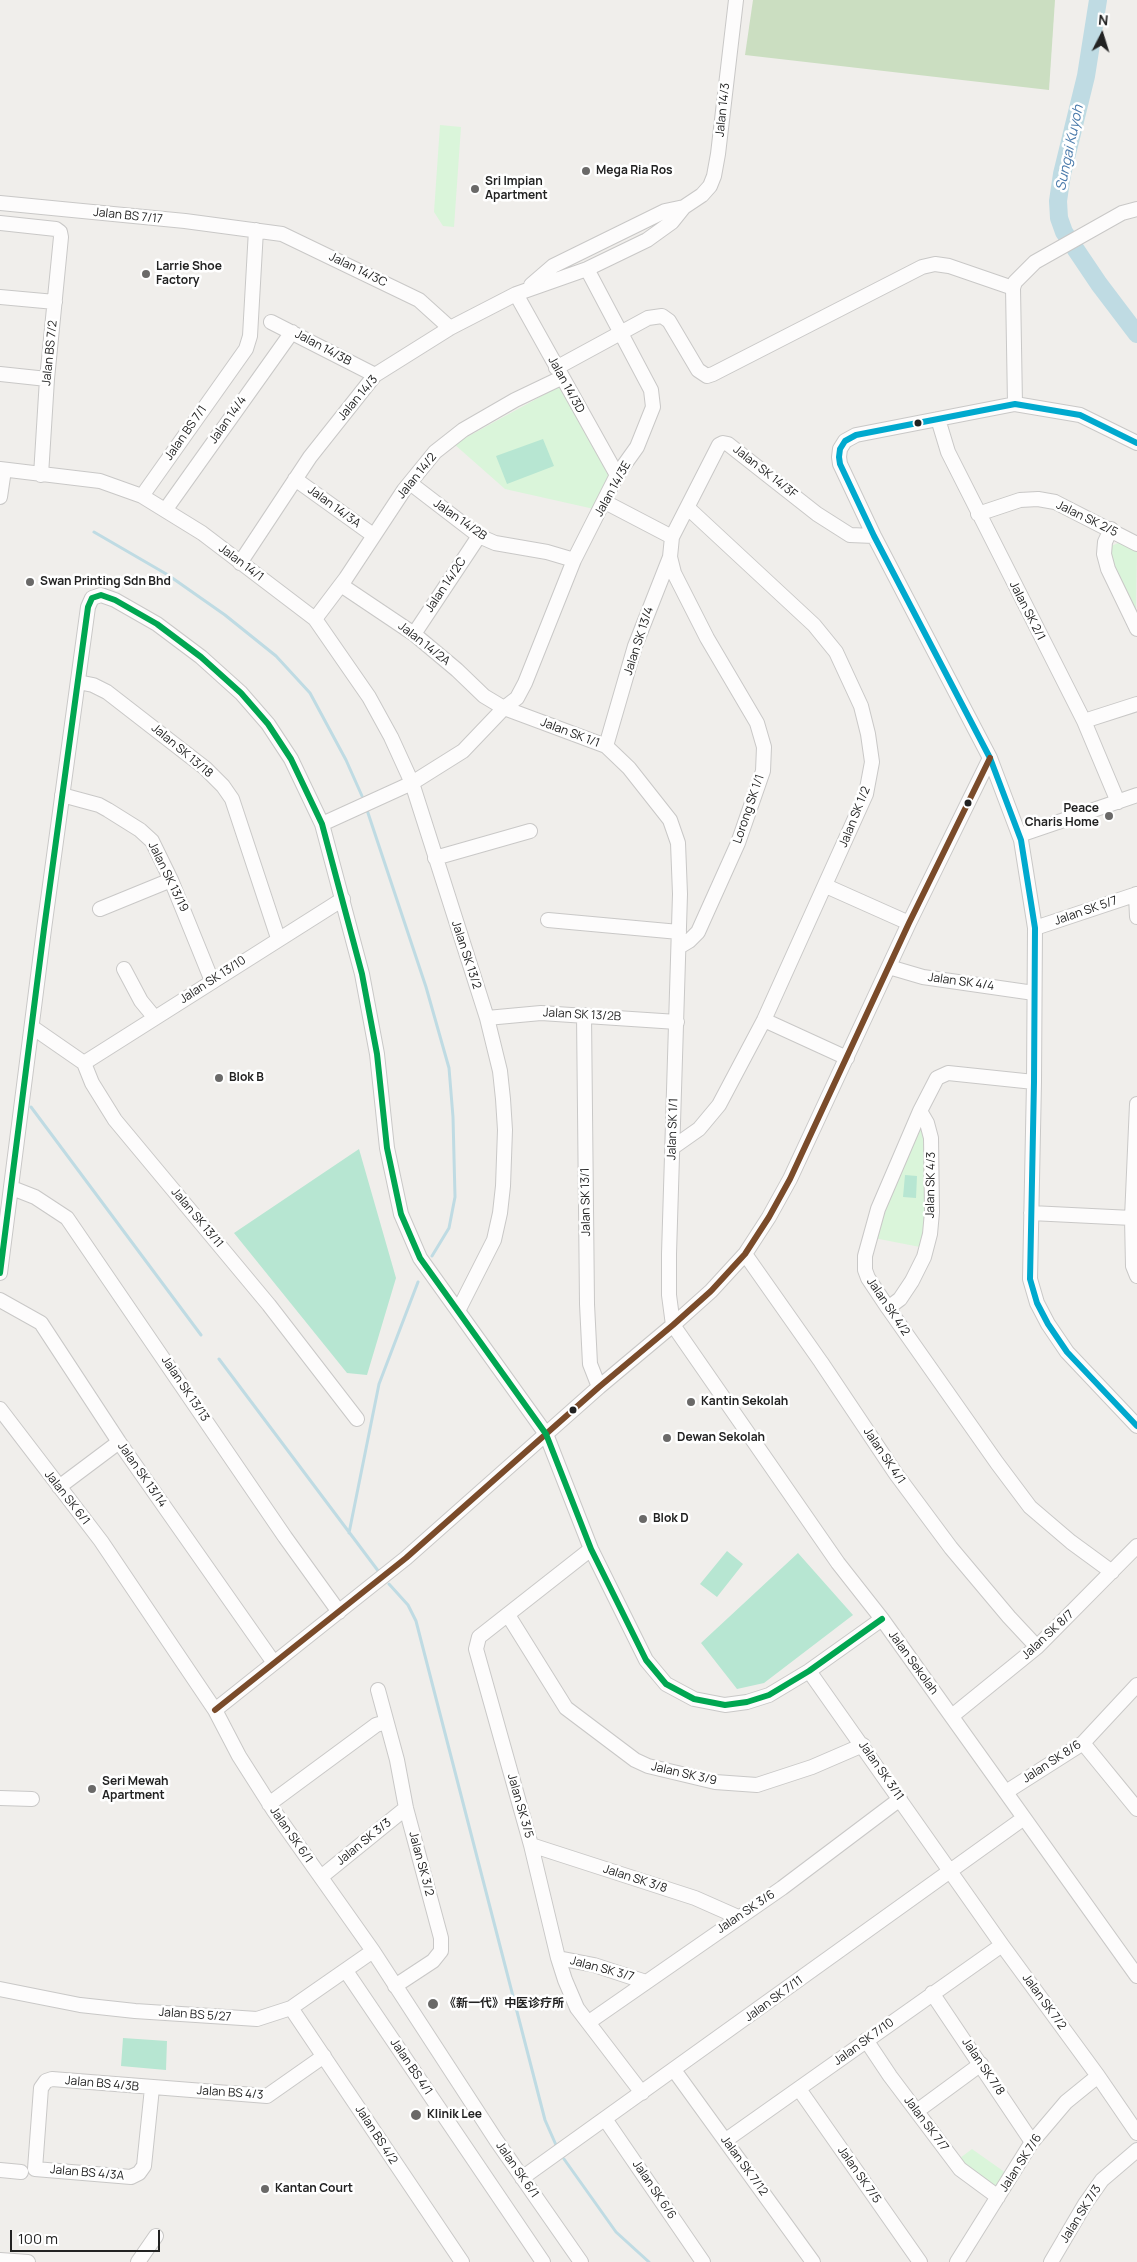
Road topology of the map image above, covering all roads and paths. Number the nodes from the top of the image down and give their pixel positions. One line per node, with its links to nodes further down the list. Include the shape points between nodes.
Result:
1 (736, 0): 3 (street, Jalan 14/3, via 714,176 702,195)
2 (0, 203): 6 (street, Jalan BS 7/17)
3 (684, 207): 7 (street, Jalan 14/3, via 665,211); 8 (street, Jalan 14/3, via 672,222 646,240)
4 (1137, 210): 10 (street, via 1122,213 1035,262)
5 (0, 223): 13 (street, Jalan BS 7/2, via 60,232)
6 (256, 230): 15 (street, Jalan 14/3C, via 282,234 419,300); 30 (street, Jalan BS 7/1, via 250,336 246,348)
7 (609, 238): 9 (street); 11 (street, Jalan 14/3, via 553,266)
8 (587, 269): 9 (street, Jalan 14/3); 17 (street, Jalan 14/3E)
9 (558, 279): 11 (street, Jalan 14/3)
10 (1013, 288): 17 (street, Jalan 14/2, via 949,266 922,267 707,376 698,370 669,320 662,316 648,318); 22 (street)
11 (521, 292): 15 (street, Jalan 14/3); 18 (street, Jalan 14/3D)
12 (0, 297): 13 (street)
13 (55, 302): 21 (street, Jalan BS 7/2)
14 (271, 322): 16 (street, Jalan 14/3B)
15 (450, 328): 20 (street, Jalan 14/3)
16 (292, 332): 20 (street, Jalan 14/3B); 34 (street, Jalan 14/4)
17 (621, 333): 18 (street, Jalan 14/2); 27 (street, Jalan 14/3E, via 654,398 651,416 637,447)
18 (559, 373): 27 (street, Jalan 14/3D); 29 (street, Jalan 14/2, via 463,430 435,452)
19 (0, 374): 21 (street)
20 (375, 375): 28 (street, Jalan 14/3)
21 (47, 379): 26 (street, Jalan BS 7/2)
22 (1015, 404): 23 (street); 24 (street, via 1080,415)
23 (938, 419): 35 (street, Jalan SK 2/1, via 948,452); 39 (street, via 856,435 845,441 840,449 840,464)
24 (1137, 443)
25 (2, 470): 26 (street); 31 (street)
26 (40, 474): 30 (street, via 100,481)
27 (617, 475): 32 (street, Jalan 14/3E)
28 (295, 479): 37 (street, Jalan 14/3A); 44 (street, Jalan 14/3)
29 (410, 483): 37 (street, Jalan 14/2); 38 (street, Jalan 14/2B)
30 (142, 496): 34 (street, Jalan 14/1)
31 (0, 497)
32 (605, 502): 40 (street); 43 (street, Jalan 14/3E)
33 (688, 508): 39 (street, Jalan SK 14/3F, via 719,445 726,443 850,535); 40 (street, Jalan SK 14/3F); 64 (street, Jalan SK 1/2, via 814,624 836,652 861,706 872,762 870,778)
34 (166, 509): 44 (street, Jalan 14/1)
35 (978, 514): 36 (street, Jalan SK 2/5, via 1020,500 1038,499 1055,502); 52 (street, Jalan SK 2/1)
36 (1111, 529): 41 (street, Jalan SK 2/5); 47 (street, via 1104,554)
37 (373, 535): 45 (street, Jalan 14/2)
38 (479, 536): 43 (street, Jalan 14/2B, via 495,543); 48 (street, Jalan 14/2C)
39 (874, 536): 54 (street)
40 (672, 537): 42 (street, Jalan SK 13/4)
41 (1137, 544)
42 (670, 558): 53 (street, Jalan SK 13/4, via 636,646); 74 (street, Lorong SK 1/1, via 674,573 707,638 757,724 764,748 763,771 738,843 698,932)
43 (574, 560): 51 (street, Jalan 14/3E, via 525,683 517,698)
44 (240, 563): 46 (street, Jalan 14/1)
45 (341, 585): 46 (street, Jalan 14/2); 48 (street, Jalan 14/2A)
46 (315, 619): 55 (street, Jalan SK 13/2, via 369,697)
47 (1135, 622)
48 (414, 634): 51 (street, Jalan 14/2A, via 484,696)
49 (78, 682): 56 (street); 59 (street, via 92,598 107,597 157,624 241,693 268,724 291,759); 73 (street, Jalan SK 13/18, via 107,692 198,762 223,786 232,799)
50 (1137, 704): 52 (street)
51 (504, 708): 53 (street, Jalan SK 1/1); 55 (street, via 463,751)
52 (1084, 721): 58 (street, Jalan SK 2/1)
53 (606, 746): 72 (street, Jalan SK 1/1, via 649,792 676,832 680,863)
54 (990, 758): 61 (street); 70 (street)
55 (412, 783): 59 (street); 62 (street, Jalan SK 13/2)
56 (62, 795): 63 (street, Jalan SK 13/19, via 99,805 147,835); 84 (street)
57 (1137, 795): 58 (street)
58 (1118, 802): 61 (street)
59 (322, 824): 66 (street)
60 (530, 832): 62 (street)
61 (1020, 835): 71 (street)
62 (435, 858): 81 (street, Jalan SK 13/2)
63 (171, 880): 67 (street); 77 (street, Jalan SK 13/19)
64 (826, 886): 70 (street); 82 (street, Jalan SK 1/2)
65 (1136, 894): 68 (street); 71 (street, Jalan SK 5/7)
66 (343, 899): 73 (street, Jalan SK 13/10); 100 (street, via 369,1010 387,1148 401,1214 420,1258)
67 (100, 910)
68 (1137, 916)
69 (548, 920): 72 (street)
70 (908, 923): 75 (street)
71 (1035, 928): 78 (street)
72 (679, 932): 74 (street, Jalan SK 1/1)
73 (278, 938): 77 (street, Jalan SK 13/10)
74 (679, 946): 83 (street, Jalan SK 1/1)
75 (889, 967): 78 (street, Jalan SK 4/4, via 924,977); 85 (street)
76 (124, 969): 80 (street, via 141,1001)
77 (212, 981): 80 (street, Jalan SK 13/10)
78 (1034, 993): 87 (street)
79 (584, 1015): 81 (street, Jalan SK 13/2B, via 541,1012); 83 (street, Jalan SK 13/2B); 102 (street, Jalan SK 13/1, via 587,1304 590,1364)
80 (155, 1018): 86 (street, Jalan SK 13/10)
81 (487, 1018): 100 (street, Jalan SK 13/2, via 503,1098 503,1186 494,1240)
82 (764, 1020): 85 (street); 91 (street, Jalan SK 1/2, via 718,1105 699,1129)
83 (677, 1022): 91 (street, Jalan SK 1/1)
84 (32, 1027): 86 (street); 92 (street)
85 (847, 1058): 95 (street, via 790,1179)
86 (84, 1063): 105 (street, Jalan SK 13/11, via 92,1083 116,1120 269,1305)
87 (1034, 1082): 89 (street, Jalan SK 4/2, via 948,1072 937,1078); 93 (street)
88 (1137, 1104): 90 (street)
89 (920, 1111): 99 (street, Jalan SK 4/3, via 931,1138 930,1234 924,1257 912,1281 900,1299); 99 (street, Jalan SK 4/2, via 878,1209 865,1256 868,1278)
90 (1136, 1141): 94 (street)
91 (672, 1148): 101 (street, Jalan SK 1/1, via 669,1295)
92 (12, 1188): 97 (street); 112 (street, Jalan SK 13/13, via 35,1196 67,1218)
93 (1031, 1213): 94 (street); 104 (street, via 1030,1279 1037,1303 1067,1352)
94 (1132, 1218): 96 (street)
95 (745, 1254): 101 (street); 115 (street, Jalan SK 4/1, via 950,1548)
96 (1136, 1268)
97 (0, 1273)
98 (0, 1300): 107 (street, Jalan SK 13/14, via 41,1323)
99 (888, 1308): 111 (street, Jalan SK 4/2, via 1030,1506)
100 (458, 1311): 106 (street)
101 (673, 1325): 102 (street); 114 (street, Jalan Sekolah, via 838,1563)
102 (600, 1387): 106 (street)
103 (0, 1409): 108 (street, Jalan SK 6/1)
104 (1134, 1418)
105 (357, 1419)
106 (546, 1434): 110 (street); 112 (street, via 406,1558)
107 (119, 1442): 108 (street); 116 (street, Jalan SK 13/14)
108 (59, 1487): 120 (street, Jalan SK 6/1, via 102,1541)
109 (1137, 1546): 111 (street, Jalan SK 8/7)
110 (591, 1549): 113 (street, Jalan SK 3/5); 117 (street, via 646,1660 666,1684 694,1699 725,1704 747,1702 769,1695)
111 (1112, 1572): 115 (street, Jalan SK 8/7)
112 (339, 1612): 116 (street)
113 (508, 1615): 124 (street, Jalan SK 3/9, via 566,1708 635,1760 648,1766 715,1782 757,1785 812,1767); 133 (street, Jalan SK 3/5, via 479,1637 476,1650)
114 (882, 1619): 117 (street); 121 (street, Jalan Sekolah)
115 (1037, 1647): 121 (street, Jalan SK 8/7)
116 (274, 1663): 120 (street)
117 (809, 1671): 124 (street, Jalan SK 3/11)
118 (1137, 1685): 123 (street, Jalan SK 8/6)
119 (378, 1690): 122 (street, Jalan SK 3/2)
120 (215, 1710): 129 (street, Jalan SK 6/1)
121 (952, 1716): 125 (street, Jalan Sekolah)
122 (386, 1722): 129 (street, via 376,1725); 130 (street, Jalan SK 3/2)
123 (1083, 1743): 125 (street, Jalan SK 8/6); 131 (street)
124 (863, 1745): 128 (street, Jalan SK 3/11)
125 (1006, 1792): 132 (street, Jalan Sekolah)
126 (0, 1798): 127 (street)
127 (32, 1799)
128 (900, 1799): 134 (street, Jalan SK 3/11); 136 (street, Jalan SK 3/6)
129 (269, 1804): 135 (street, Jalan SK 6/1)
130 (406, 1808): 135 (street, Jalan SK 3/3); 143 (street, Jalan SK 3/2, via 441,1938 441,1951 433,1961)
131 (1137, 1808)
132 (1024, 1818): 134 (street, Jalan SK 7/11); 141 (street, Jalan Sekolah)
133 (531, 1845): 136 (street, Jalan SK 3/8, via 695,1898); 139 (street, Jalan SK 3/5)
134 (950, 1872): 137 (street, Jalan SK 7/2); 151 (street, Jalan SK 7/11)
135 (321, 1877): 138 (street, Jalan SK 6/1)
136 (738, 1917): 142 (street, Jalan SK 3/6)
137 (1002, 1944): 145 (street, Jalan SK 7/10); 152 (street, Jalan SK 7/2)
138 (373, 1951): 140 (street, Jalan BS 5/27); 143 (street, Jalan SK 6/1)
139 (558, 1958): 142 (street, Jalan SK 3/7, via 594,1965); 147 (street, Jalan SK 3/5, via 577,2008)
140 (346, 1971): 146 (street, Jalan BS 5/27); 171 (street, Jalan BS 4/1)
141 (1137, 1976)
142 (646, 1982): 147 (street, Jalan SK 3/6)
143 (395, 1986): 164 (street, Jalan SK 6/1)
144 (0, 1989): 146 (street, Jalan BS 5/27, via 80,2005 235,2018 268,2017)
145 (932, 1993): 148 (street, Jalan SK 7/10); 150 (street, Jalan SK 7/8)
146 (291, 2008): 149 (street, Jalan BS 4/2)
147 (590, 2022): 155 (street, Jalan SK 3/5)
148 (866, 2040): 154 (street, Jalan SK 7/10); 156 (street, Jalan SK 7/7)
149 (324, 2056): 153 (street, Jalan BS 4/3, via 267,2096); 170 (street, Jalan BS 4/2)
150 (981, 2064): 156 (street); 160 (street, Jalan SK 7/8)
151 (674, 2070): 155 (street, Jalan SK 7/11); 159 (street, Jalan SK 7/12)
152 (1098, 2076): 158 (street, Jalan SK 7/2); 160 (street, Jalan SK 7/6, via 1066,2102)
153 (152, 2088): 163 (street, Jalan BS 4/3B, via 52,2079 42,2084); 163 (street, Jalan BS 4/3A, via 144,2166 139,2173 131,2177)
154 (798, 2089): 159 (street, Jalan SK 7/10); 175 (street, Jalan SK 7/5)
155 (642, 2093): 157 (street, Jalan SK 7/11)
156 (916, 2111): 165 (street, Jalan SK 7/7, via 960,2169)
157 (605, 2119): 164 (street, Jalan SK 7/11); 173 (street, Jalan SK 6/6)
158 (1137, 2133)
159 (726, 2140): 174 (street, Jalan SK 7/12)
160 (1032, 2142): 165 (street, Jalan SK 7/6)
161 (1137, 2150): 177 (street, Jalan SK 7/3, via 1102,2180)
162 (0, 2170): 163 (street, Jalan BS 4/3A)
163 (28, 2170)
164 (522, 2178): 172 (street, Jalan SK 6/1)
165 (998, 2197): 176 (street, Jalan SK 7/6)
166 (156, 2236): 169 (street)
167 (0, 2260): 168 (street)
168 (28, 2262)
169 (138, 2262)
170 (462, 2262)
171 (543, 2262)
172 (581, 2262)
173 (703, 2262)
174 (813, 2262)
175 (920, 2262)
176 (957, 2262)
177 (1052, 2262)

